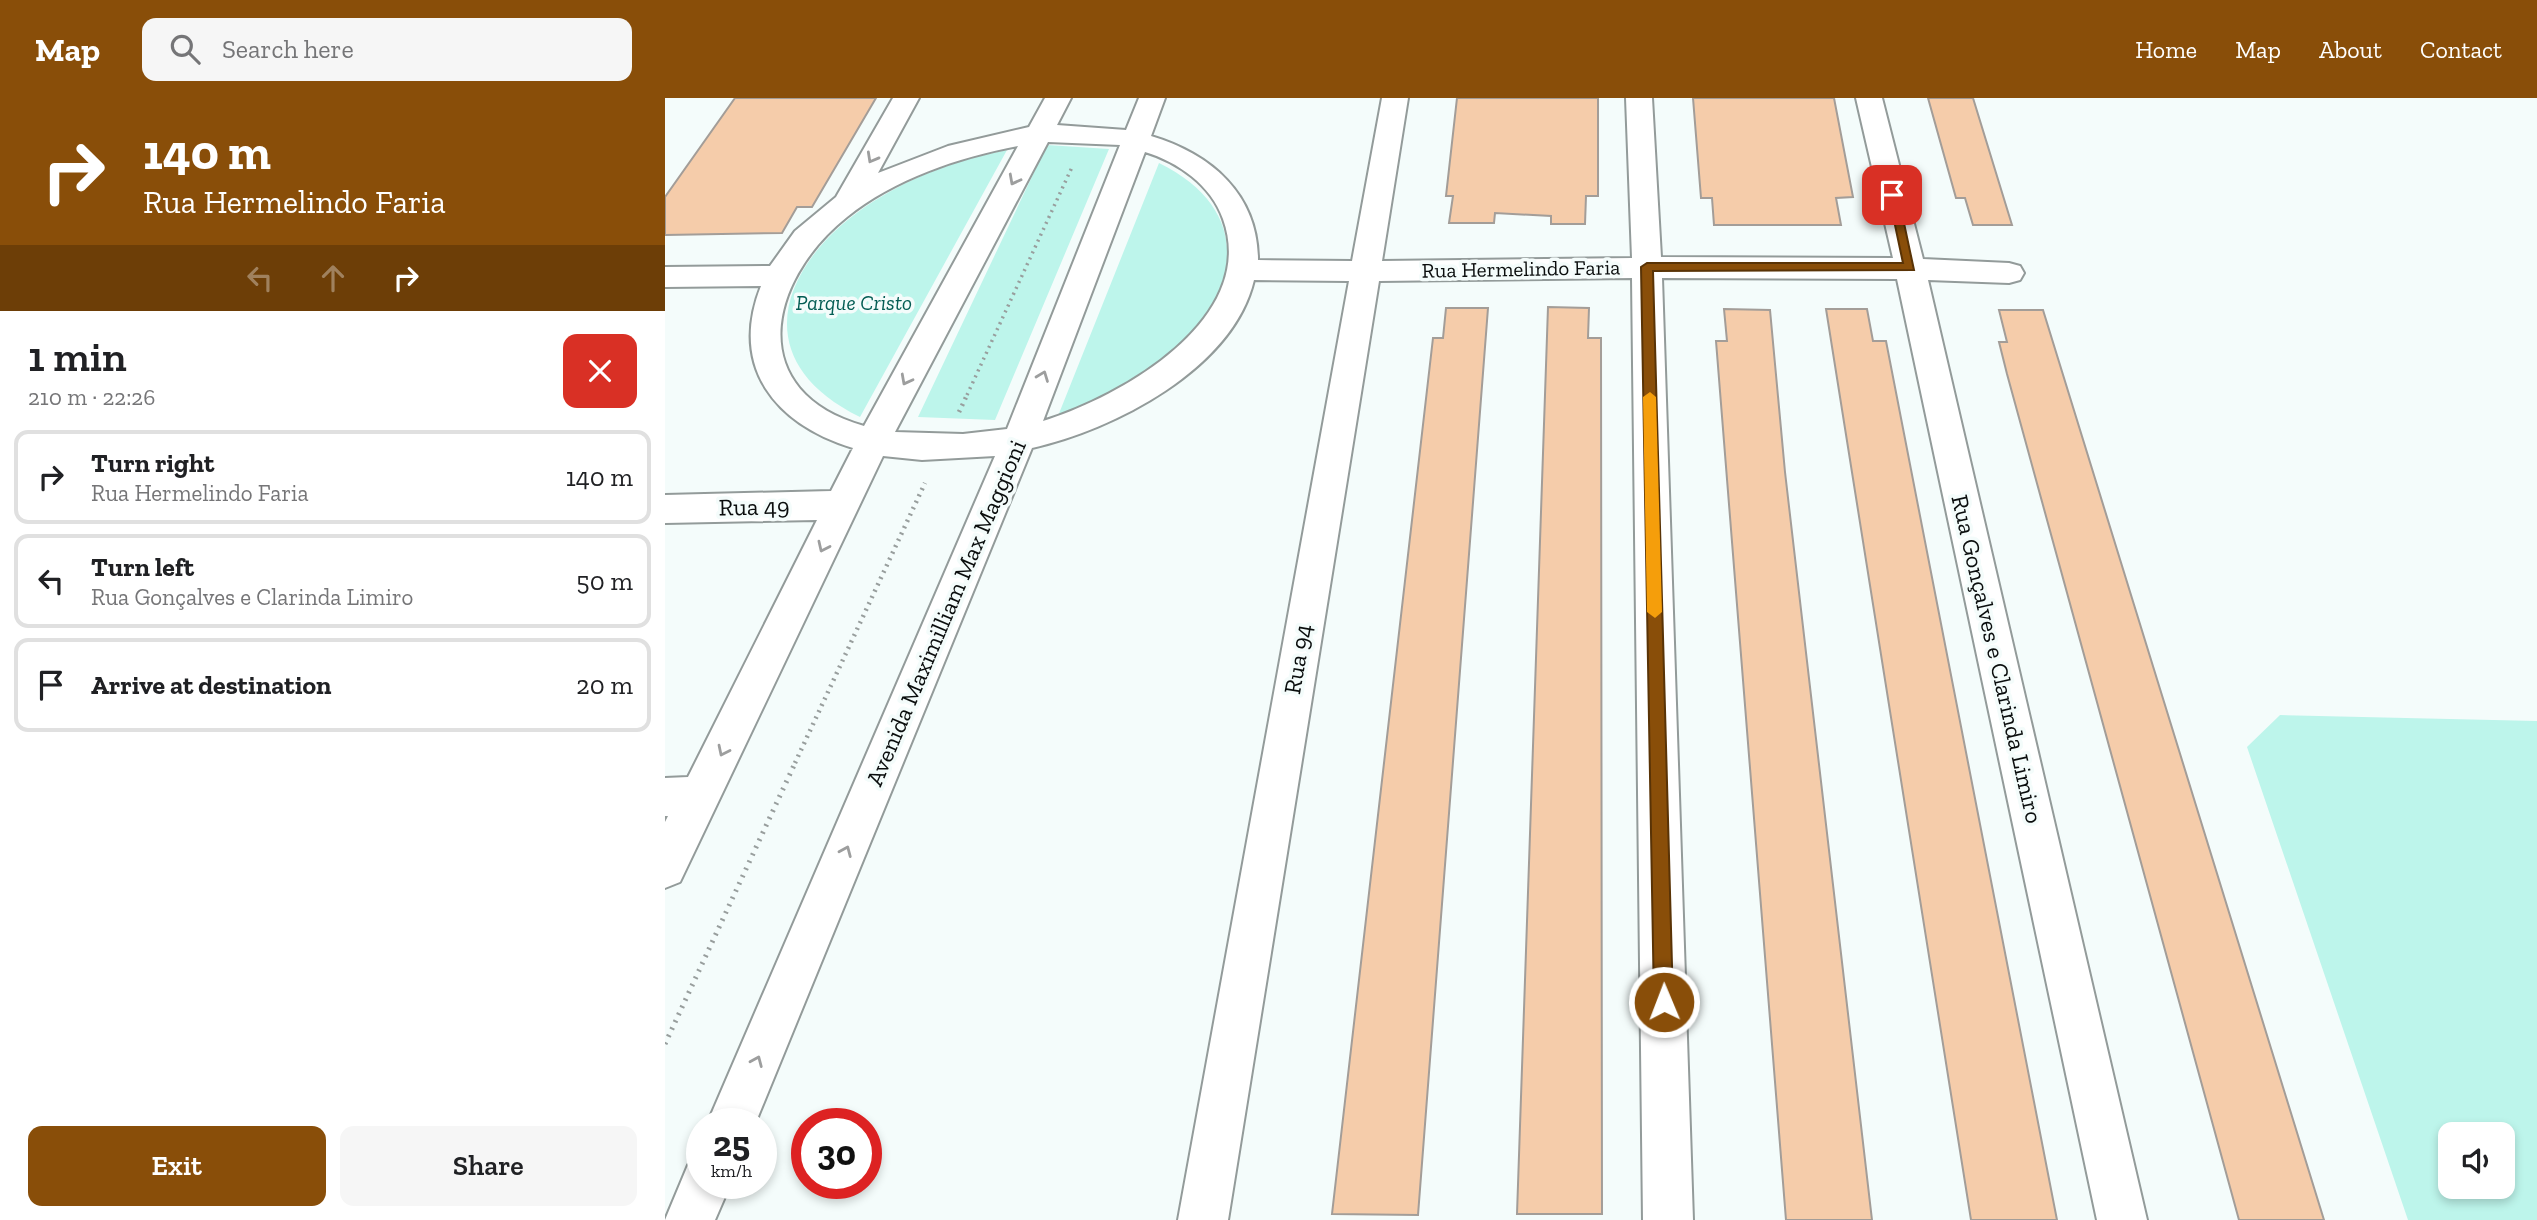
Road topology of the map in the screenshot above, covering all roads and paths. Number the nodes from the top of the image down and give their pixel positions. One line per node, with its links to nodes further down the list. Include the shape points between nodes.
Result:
1 (1058, 98): 7 (street)
2 (1152, 98): 9 (street, Avenida Maximilliam Max Maggioni)
3 (1395, 98): 15 (street, Rua 94)
4 (1639, 98): 12 (street)
5 (1869, 98): 13 (street, Rua Gonçalves e Clarinda Limiro)
6 (911, 118): 10 (street); 11 (street, one-way to 11)
7 (1038, 134): 8 (street); 10 (street); 20 (street, one-way to 20)
8 (1087, 134): 9 (street); 21 (path)
9 (1134, 139): 14 (street, via 1181,156 1220,185 1242,224); 19 (street, Avenida Maximilliam Max Maggioni, one-way to 9)
10 (968, 147): 11 (street, via 905,170)
11 (845, 205): 17 (street, via 812,233)
12 (1647, 267): 13 (street, Rua Hermelindo Faria); 15 (street, Rua Hermelindo Faria); 31 (street)
13 (1910, 267): 16 (street, Rua Hermelindo Faria); 32 (street, Rua Gonçalves e Clarinda Limiro)
14 (1243, 270): 15 (street, Rua Hermelindo Faria); 19 (street, via 1220,320 1174,368 1107,410)
15 (1364, 272): 30 (street, Rua 94)
16 (2009, 273)
17 (779, 276): 18 (street); 20 (street, via 764,321 769,366 796,404 843,432)
18 (665, 277)
19 (1019, 440): 21 (street); 27 (street, Avenida Maximilliam Max Maggioni, one-way to 19)
20 (873, 442): 21 (street); 22 (street)
21 (941, 448): 26 (path)
22 (843, 505): 23 (street, Rua 49); 24 (street, one-way to 24)
23 (665, 509)
24 (683, 796): 25 (street)
25 (665, 867)
26 (665, 1044)
27 (738, 1108)
28 (699, 1199): 29 (street)
29 (690, 1220)
30 (1203, 1220)
31 (1668, 1220)
32 (2122, 1220)

